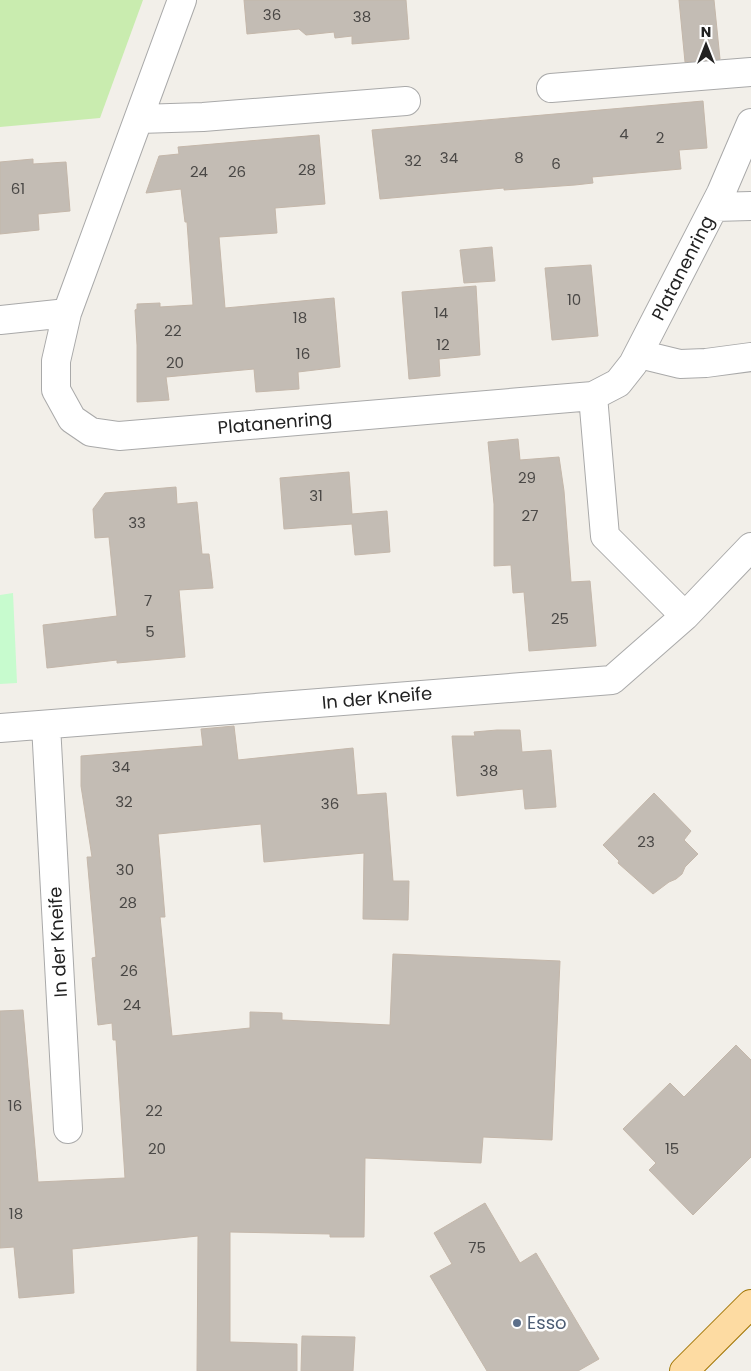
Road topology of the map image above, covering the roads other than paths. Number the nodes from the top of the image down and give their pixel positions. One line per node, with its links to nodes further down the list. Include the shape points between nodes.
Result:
1 (182, 0): 5 (street, Platanenring)
2 (751, 72): 3 (street)
3 (551, 88)
4 (406, 101): 5 (street)
5 (139, 119): 9 (street, Platanenring)
6 (751, 123): 8 (street, Platanenring)
7 (751, 206): 8 (street)
8 (714, 207): 11 (street, Platanenring)
9 (67, 313): 10 (street); 13 (street, Platanenring, via 56,361 56,390 72,419 91,432 119,436)
10 (0, 320)
11 (639, 354): 12 (street, via 680,364); 13 (street, Platanenring, via 618,383)
12 (751, 357)
13 (593, 396): 15 (street, via 605,536)
14 (751, 547): 15 (street)
15 (685, 616): 16 (street, In der Kneife, via 612,680)
16 (46, 724): 17 (street, In der Kneife); 18 (street, In der Kneife)
17 (0, 728)
18 (68, 1129)
19 (751, 1304): 20 (main road)
20 (684, 1371)

